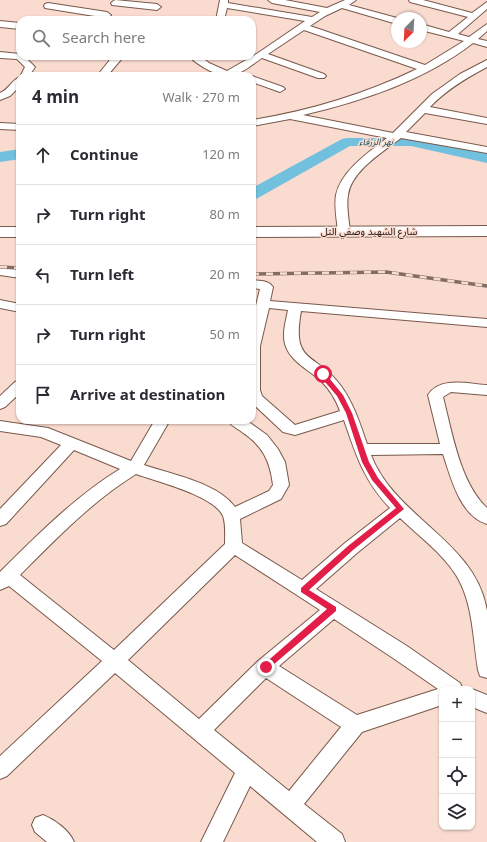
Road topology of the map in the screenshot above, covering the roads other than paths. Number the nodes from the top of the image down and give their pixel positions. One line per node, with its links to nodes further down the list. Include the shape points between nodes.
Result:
1 (272, 0): 10 (street)
2 (352, 0): 6 (street)
3 (413, 0): 14 (street)
4 (116, 2): 9 (street); 12 (street)
5 (223, 2): 13 (street); 15 (street)
6 (340, 5): 10 (street); 16 (street)
7 (487, 5): 14 (street)
8 (48, 6): 11 (street)
9 (157, 7)
10 (328, 11): 15 (street)
11 (96, 16)
12 (107, 16)
13 (221, 16)
14 (475, 16): 22 (street)
15 (313, 20): 19 (street)
16 (391, 20)
17 (0, 24): 18 (street)
18 (16, 26)
19 (303, 27): 26 (street); 34 (street)
20 (427, 28): 22 (street)
21 (487, 28): 23 (street)
22 (452, 34): 23 (street)
23 (473, 40): 24 (street); 34 (street)
24 (487, 44)
25 (0, 55): 27 (street)
26 (261, 55): 28 (street); 39 (street)
27 (16, 57)
28 (256, 58)
29 (23, 60): 35 (street, via 30,67)
30 (114, 60): 36 (street)
31 (199, 60): 37 (street)
32 (252, 60): 38 (street)
33 (487, 63): 45 (street, via 441,91)
34 (426, 69): 46 (street, via 366,95)
35 (27, 72)
36 (105, 72)
37 (223, 72)
38 (231, 72)
39 (321, 76)
40 (256, 80): 42 (street)
41 (16, 83): 43 (street)
42 (280, 89)
43 (2, 94): 44 (street)
44 (16, 96)
45 (422, 109): 48 (street); 51 (street)
46 (289, 116): 47 (street); 51 (street)
47 (256, 122)
48 (486, 122)
49 (0, 126): 50 (street)
50 (16, 127)
51 (394, 137): 52 (street); 57 (street, via 354,172 344,189)
52 (487, 150)
53 (487, 231): 57 (main road, شارع الشهيد وصفي التل)
54 (0, 232): 55 (main road)
55 (16, 232)
56 (256, 232): 57 (main road, شارع الشهيد وصفي التل)
57 (344, 232)
58 (0, 237): 59 (main road)
59 (16, 237)
60 (256, 238): 61 (main road, شارع الشهيد وصفي التل)
61 (487, 238)
62 (0, 271): 63 (street)
63 (16, 273)
64 (256, 284): 66 (street, via 267,287)
65 (0, 304): 67 (street)
66 (264, 304): 68 (street); 70 (street)
67 (16, 307)
68 (295, 307): 69 (street); 75 (street, via 291,338 294,348 304,360 323,374 340,395)
69 (487, 323)
70 (256, 332)
71 (16, 389): 74 (street)
72 (487, 390): 80 (street, via 456,387 445,388 436,393 435,400)
73 (256, 398): 75 (street, via 288,428 298,430)
74 (0, 404)
75 (349, 413): 81 (street)
76 (161, 424): 82 (street)
77 (242, 424): 84 (street, via 268,444 277,460 281,485 275,495)
78 (0, 426): 79 (street, via 36,430)
79 (72, 443): 82 (street); 86 (street)
80 (449, 449): 81 (street); 85 (street, via 463,490 472,504)
81 (361, 450): 83 (street, via 375,480)
82 (134, 468): 84 (street, via 203,491 224,504); 88 (street, via 106,485 77,509)
83 (401, 509): 89 (street); 93 (street, via 461,569 475,599)
84 (232, 516): 87 (street)
85 (487, 518)
86 (0, 520)
87 (234, 546): 89 (street); 91 (street)
88 (4, 579): 91 (street)
89 (303, 590): 90 (street)
90 (333, 609): 92 (street); 94 (street)
91 (115, 661): 99 (street); 100 (street)
92 (266, 667): 98 (street); 99 (street)
93 (487, 670)
94 (449, 686)
95 (439, 697): 98 (street)
96 (475, 699): 97 (street)
97 (487, 704)
98 (355, 725): 102 (street)
99 (200, 731): 101 (street)
100 (0, 769)
101 (247, 771): 102 (street); 105 (street)
102 (290, 806): 106 (street)
103 (43, 825): 104 (street)
104 (63, 842)
105 (212, 842)
106 (334, 842)

